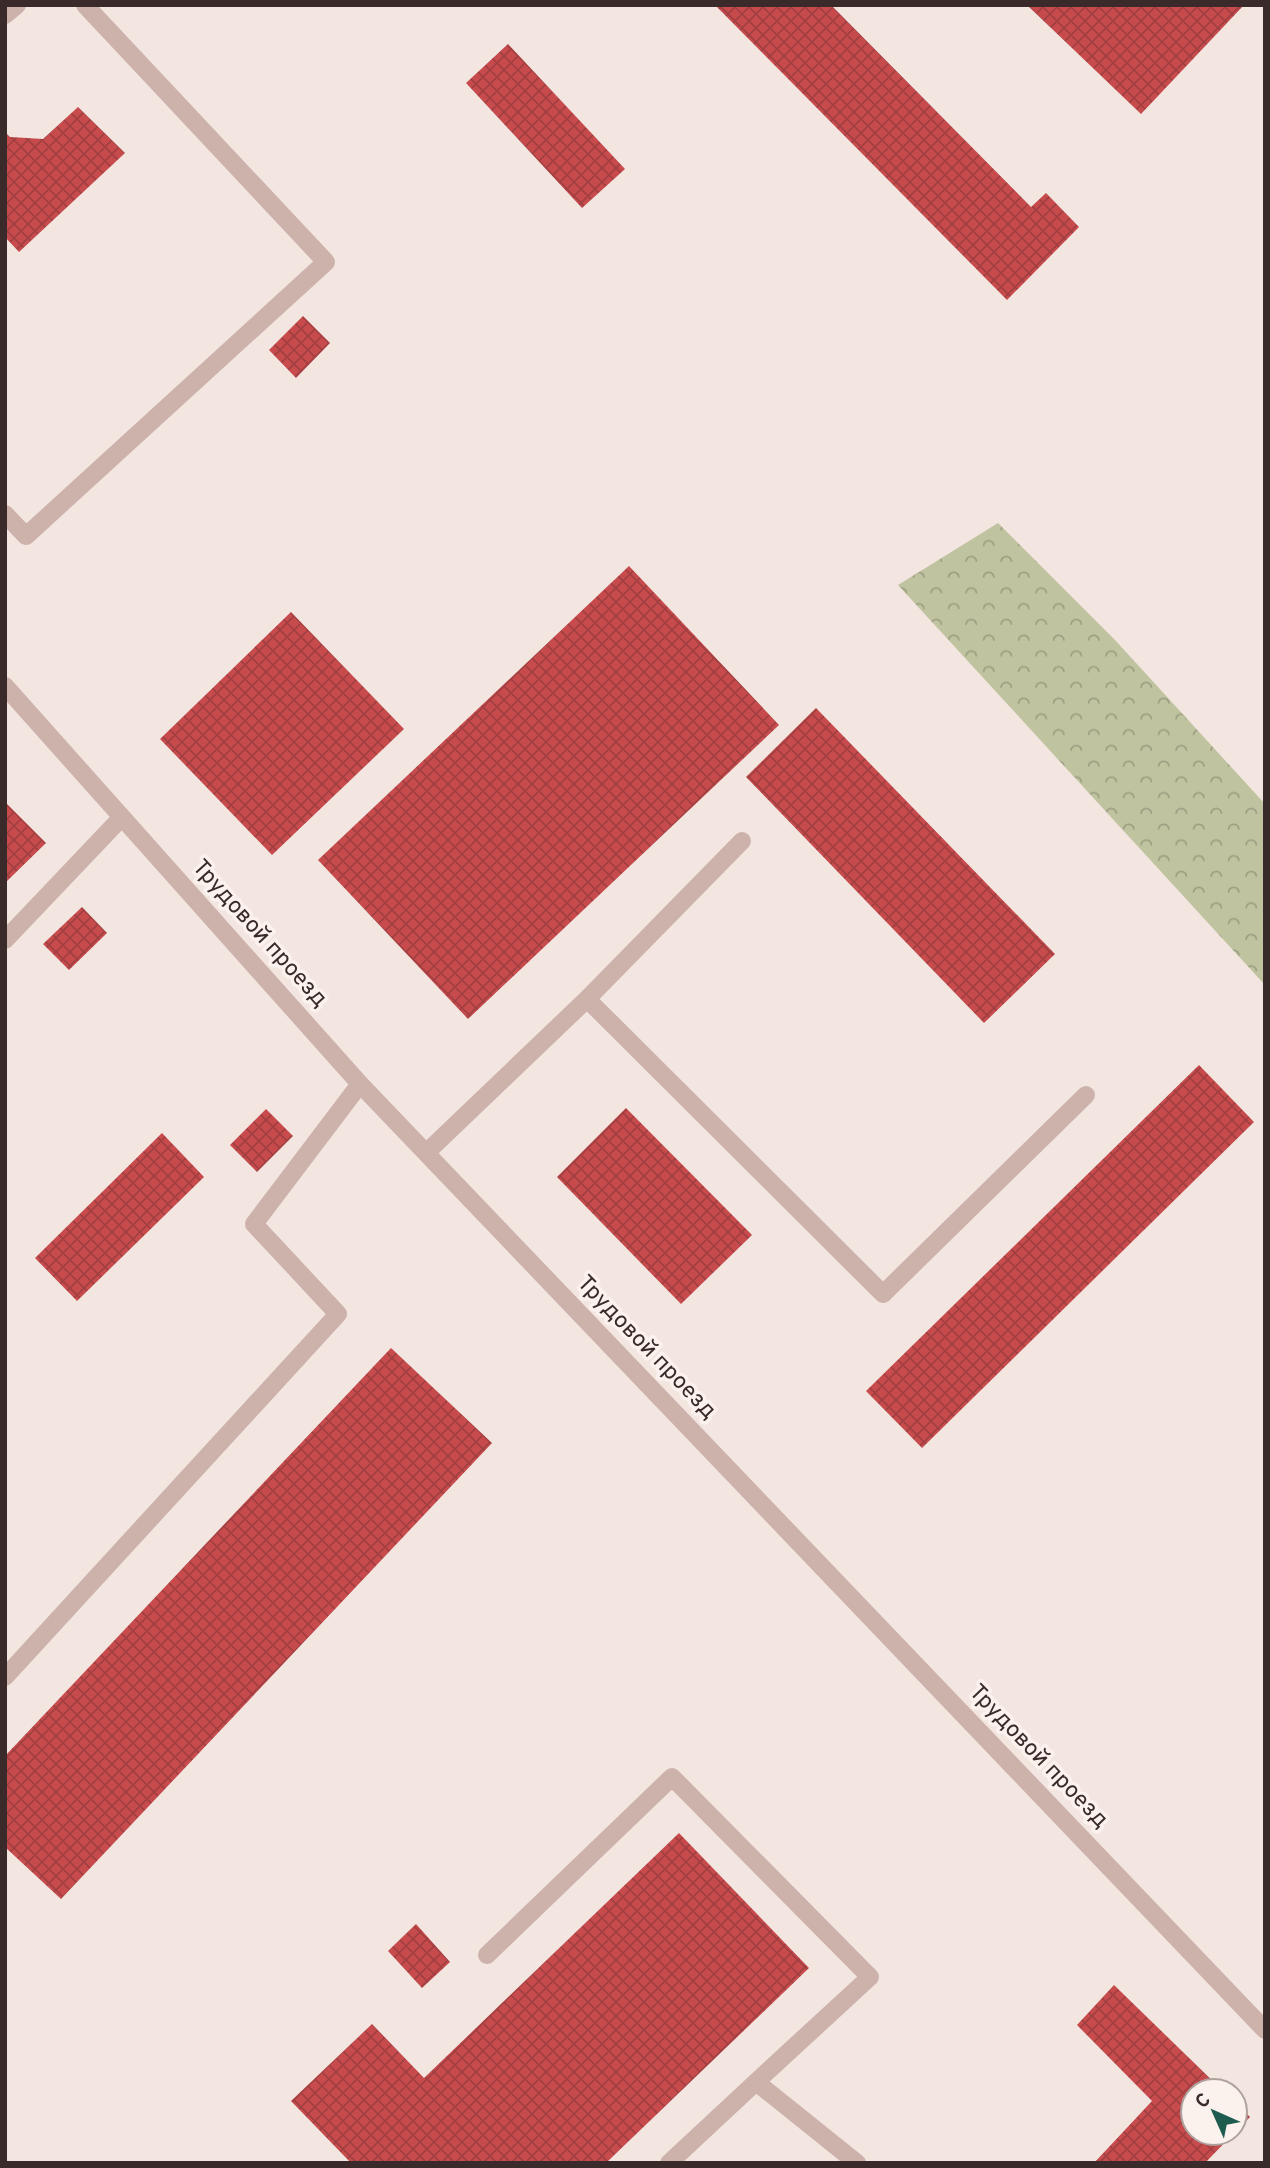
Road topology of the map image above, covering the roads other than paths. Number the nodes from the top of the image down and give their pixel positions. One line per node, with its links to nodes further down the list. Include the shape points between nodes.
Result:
1 (17, 5): 3 (street)
2 (85, 5): 4 (street, via 326,262 26,537)
3 (5, 15)
4 (5, 514)
5 (6, 690): 6 (street, Трудовой проезд)
6 (122, 817): 8 (street); 10 (street, Трудовой проезд)
7 (742, 841): 9 (street)
8 (5, 940)
9 (587, 999): 11 (street, via 883,1294); 12 (street)
10 (360, 1084): 12 (street, Трудовой проезд); 13 (street, via 254,1224 338,1314)
11 (1086, 1095)
12 (426, 1153): 15 (street, Трудовой проезд)
13 (5, 1676)
14 (487, 1955): 16 (street, via 672,1777 870,1977)
15 (1265, 2030)
16 (756, 2082): 17 (street); 18 (street)
17 (669, 2163)
18 (857, 2163)

